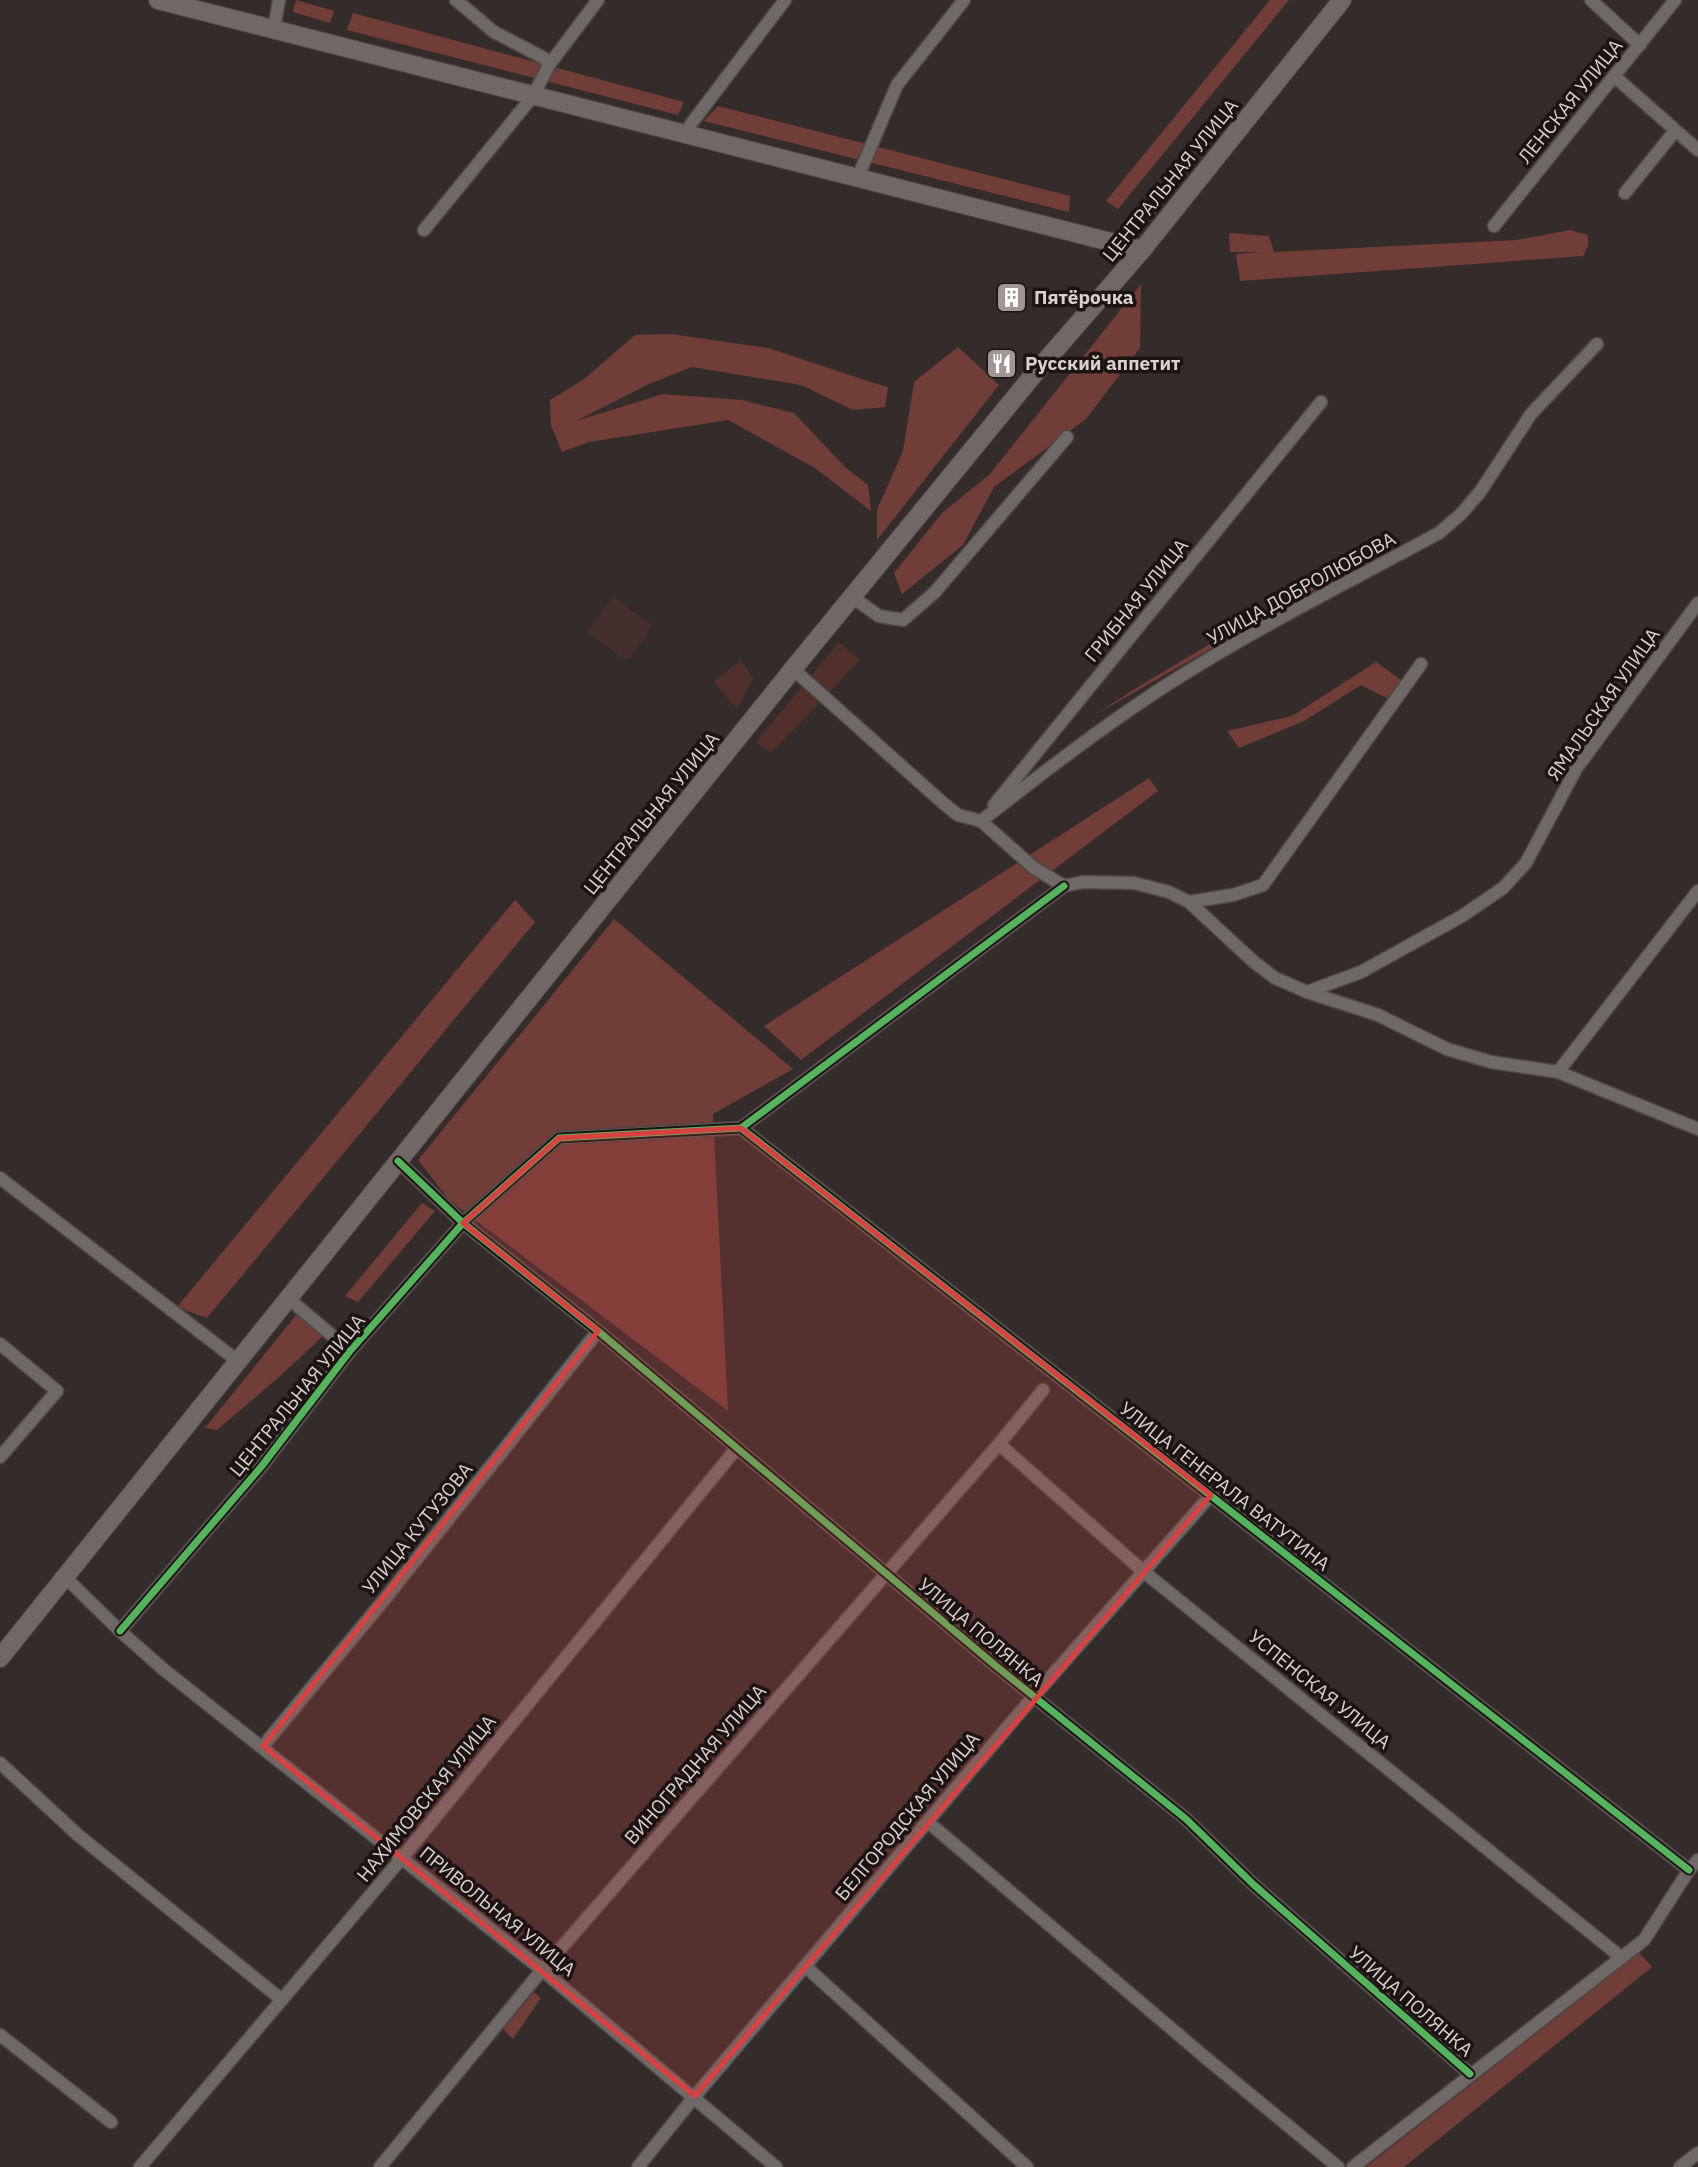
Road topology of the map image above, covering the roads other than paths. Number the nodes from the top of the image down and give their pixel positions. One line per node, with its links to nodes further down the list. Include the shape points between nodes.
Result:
1 (158, 0): 14 (main road)
2 (279, 0): 10 (street)
3 (456, 0): 12 (street, via 494,32)
4 (598, 0): 12 (street)
5 (785, 0): 16 (street)
6 (964, 0): 18 (street, via 897,85)
7 (1342, 0): 22 (main road, ЦЕНТРАЛЬНАЯ УЛИЦА)
8 (1591, 0): 11 (street)
9 (1675, 0): 11 (street, ЛЕНСКАЯ УЛИЦА)
10 (276, 18)
11 (1640, 45): 13 (street, ЛЕНСКАЯ УЛИЦА)
12 (549, 65): 14 (street)
13 (1614, 76): 15 (street); 20 (street, ЛЕНСКАЯ УЛИЦА)
14 (533, 96): 16 (main road); 21 (street)
15 (1675, 131): 17 (street); 19 (street)
16 (685, 135): 18 (main road)
17 (1698, 150)
18 (857, 179): 22 (main road)
19 (1625, 193)
20 (1494, 226)
21 (424, 230)
22 (1142, 250): 26 (main road, ЦЕНТРАЛЬНАЯ УЛИЦА)
23 (1597, 344): 30 (street, УЛИЦА ДОБРОЛЮБОВА, via 1531,414 1480,492 1439,533 1149,696)
24 (1321, 402): 30 (street, ГРИБНАЯ УЛИЦА)
25 (1067, 437): 26 (street, via 936,592 903,620 879,616)
26 (852, 597): 29 (main road, ЦЕНТРАЛЬНАЯ УЛИЦА)
27 (1698, 604): 34 (street, ЯМАЛЬСКАЯ УЛИЦА, via 1577,769 1526,863 1503,888 1361,971)
28 (1421, 664): 33 (street, via 1263,885)
29 (793, 670): 30 (street, via 943,803 958,815); 38 (main road, ЦЕНТРАЛЬНАЯ УЛИЦА)
30 (981, 821): 31 (street, via 1034,868)
31 (1064, 886): 33 (street, via 1134,883); 36 (street)
32 (1698, 891): 35 (street)
33 (1189, 902): 34 (street, via 1254,962 1275,978)
34 (1307, 992): 35 (street, via 1378,1015 1447,1049 1491,1062)
35 (1558, 1072): 37 (street)
36 (741, 1128): 40 (street, ЦЕНТРАЛЬНАЯ УЛИЦА, via 559,1138); 50 (street, УЛИЦА ГЕНЕРАЛА ВАТУТИНА)
37 (1698, 1129)
38 (398, 1161): 40 (street, УЛИЦА ПОЛЯНКА); 41 (main road, ЦЕНТРАЛЬНАЯ УЛИЦА)
39 (0, 1178): 45 (street)
40 (463, 1223): 42 (street, УЛИЦА ПОЛЯНКА); 44 (street, ЦЕНТРАЛЬНАЯ УЛИЦА)
41 (288, 1298): 44 (street); 45 (main road, ЦЕНТРАЛЬНАЯ УЛИЦА)
42 (598, 1331): 48 (street, УЛИЦА ПОЛЯНКА); 57 (street, УЛИЦА КУТУЗОВА)
43 (0, 1344): 49 (street, via 57,1391)
44 (350, 1351): 54 (street, ЦЕНТРАЛЬНАЯ УЛИЦА, via 261,1467)
45 (239, 1362): 53 (main road, ЦЕНТРАЛЬНАЯ УЛИЦА)
46 (1043, 1390): 47 (street, ВИНОГРАДНАЯ УЛИЦА)
47 (999, 1444): 51 (street, УСПЕНСКАЯ УЛИЦА); 52 (street, ВИНОГРАДНАЯ УЛИЦА)
48 (736, 1449): 52 (street, УЛИЦА ПОЛЯНКА); 60 (street, НАХИМОВСКАЯ УЛИЦА)
49 (0, 1457)
50 (1211, 1495): 51 (street, БЕЛГОРОДСКАЯ УЛИЦА); 61 (street, УЛИЦА ГЕНЕРАЛА ВАТУТИНА)
51 (1144, 1572): 56 (street, БЕЛГОРОДСКАЯ УЛИЦА); 62 (street, УСПЕНСКАЯ УЛИЦА)
52 (886, 1573): 56 (street, УЛИЦА ПОЛЯНКА); 64 (street, ВИНОГРАДНАЯ УЛИЦА)
53 (66, 1578): 54 (street, ПРИВОЛЬНАЯ УЛИЦА); 55 (main road, ЦЕНТРАЛЬНАЯ УЛИЦА)
54 (120, 1631): 57 (street, ПРИВОЛЬНАЯ УЛИЦА)
55 (0, 1658)
56 (1034, 1696): 59 (street, БЕЛГОРОДСКАЯ УЛИЦА); 67 (street, УЛИЦА ПОЛЯНКА, via 1186,1819 1254,1885)
57 (262, 1746): 60 (street, ПРИВОЛЬНАЯ УЛИЦА)
58 (0, 1763): 65 (street, via 78,1835)
59 (928, 1822): 63 (street, БЕЛГОРОДСКАЯ УЛИЦА); 76 (street)
60 (402, 1858): 64 (street, ПРИВОЛЬНАЯ УЛИЦА); 65 (street, НАХИМОВСКАЯ УЛИЦА)
61 (1693, 1865): 62 (street, via 1644,1940)
62 (1622, 1958): 67 (street)
63 (805, 1966): 68 (street, БЕЛГОРОДСКАЯ УЛИЦА); 75 (street)
64 (542, 1970): 68 (street, ПРИВОЛЬНАЯ УЛИЦА); 72 (street, ВИНОГРАДНАЯ УЛИЦА)
65 (282, 2000): 71 (street, НАХИМОВСКАЯ УЛИЦА)
66 (0, 2035): 69 (street)
67 (1471, 2074): 77 (street)
68 (695, 2096): 73 (street, БЕЛГОРОДСКАЯ УЛИЦА); 74 (street, ПРИВОЛЬНАЯ УЛИЦА)
69 (111, 2122)
70 (1698, 2153): 78 (street)
71 (140, 2167)
72 (380, 2167)
73 (638, 2167)
74 (776, 2167)
75 (1027, 2167)
76 (1338, 2167)
77 (1353, 2167)
78 (1680, 2167)

